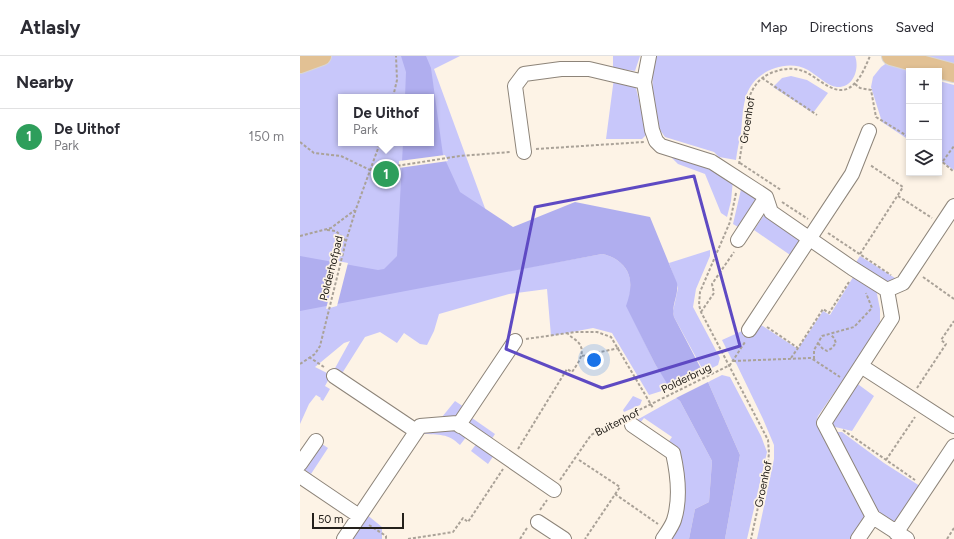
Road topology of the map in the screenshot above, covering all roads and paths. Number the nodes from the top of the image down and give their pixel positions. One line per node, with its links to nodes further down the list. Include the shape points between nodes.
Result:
1 (322, 56): 6 (main road)
2 (396, 56): 11 (path, via 397,80)
3 (649, 56): 9 (street)
4 (870, 56): 10 (path)
5 (891, 56): 7 (main road)
6 (300, 64)
7 (953, 73)
8 (762, 78): 10 (path, via 779,70 791,69 804,71 828,87 838,90); 12 (path); 24 (path, Groenhof, via 749,98)
9 (644, 82): 16 (street, via 652,130); 19 (street, via 589,69 561,69 524,74 515,86)
10 (855, 84): 14 (path, via 871,90 876,116)
11 (394, 94)
12 (817, 115)
13 (869, 131): 20 (street)
14 (906, 135)
15 (300, 142): 22 (path, via 314,153 341,156)
16 (659, 144): 19 (path, via 645,142 536,149); 24 (street, via 712,162)
17 (379, 146): 22 (path, Polderhofpad)
18 (954, 146): 21 (path)
19 (524, 152): 22 (path, via 460,156)
20 (859, 158): 25 (path, via 903,187); 31 (street, via 852,174)
21 (942, 162): 23 (path)
22 (370, 170): 29 (path, Polderhofpad)
23 (954, 172)
24 (738, 179): 26 (street); 43 (path, Groenhof, via 730,222 700,292)
25 (898, 196): 30 (path); 37 (path)
26 (766, 197): 34 (street, via 771,212); 36 (street)
27 (782, 202): 31 (path)
28 (954, 206): 30 (street)
29 (356, 209): 32 (path); 35 (path, Polderhofpad)
30 (942, 225): 38 (street)
31 (818, 226): 34 (street); 37 (path)
32 (326, 230): 33 (path); 35 (path, via 336,231)
33 (300, 236)
34 (811, 238): 39 (street); 45 (street)
35 (346, 241): 53 (path, Polderhofpad, via 320,346 315,354)
36 (737, 244): 43 (path, via 712,284 714,293)
37 (860, 254): 40 (path)
38 (912, 270): 40 (street); 42 (path)
39 (860, 273): 41 (street); 47 (path, via 872,308 854,327); 51 (path, via 829,313 823,309)
40 (903, 283): 41 (street)
41 (887, 290): 59 (street, via 892,318)
42 (954, 299)
43 (701, 312): 58 (path, Groenhof)
44 (954, 321): 62 (path, via 941,340 946,344)
45 (752, 325): 51 (path); 56 (path, via 748,337)
46 (568, 334): 48 (path); 50 (path, via 597,332 611,337); 52 (path, via 578,342)
47 (831, 334): 49 (path, via 822,336); 49 (path, via 836,343 832,348 827,351)
48 (515, 340): 68 (street)
49 (818, 343): 55 (path, via 814,350)
50 (619, 348): 52 (path); 64 (path)
51 (798, 348): 54 (path)
52 (582, 356): 74 (path, via 572,372 567,369)
53 (309, 357): 57 (path, Polderhofpad); 60 (path)
54 (790, 358): 55 (path); 56 (path)
55 (814, 360): 61 (path)
56 (733, 361): 58 (path)
57 (300, 364)
58 (730, 365): 63 (path, Polderbrug); 94 (path, Groenhof, via 768,440 768,462)
59 (862, 366): 62 (street); 70 (street, via 824,423)
60 (330, 372): 71 (street)
61 (843, 380)
62 (911, 398): 65 (street)
63 (659, 400): 64 (path, Buitenhof)
64 (651, 404): 66 (path); 67 (path, Buitenhof)
65 (923, 406): 69 (street); 76 (path)
66 (653, 408)
67 (629, 419): 80 (path, Buitenhof, via 591,434); 86 (street, Buitenhof, via 673,453 678,472 678,500 674,521)
68 (460, 426): 71 (street, via 457,423 420,426); 74 (street)
69 (954, 426)
70 (827, 430): 76 (path, via 842,430); 83 (street)
71 (416, 432): 82 (street)
72 (316, 441): 77 (street)
73 (954, 446): 79 (street)
74 (510, 459): 80 (street); 90 (path, via 468,522 463,518 453,532)
75 (578, 460): 81 (path, via 620,487)
76 (886, 460): 79 (path)
77 (300, 464)
78 (300, 476): 82 (street)
79 (926, 487): 87 (street)
80 (554, 490): 84 (path, Buitenhof)
81 (615, 494): 86 (path); 93 (path)
82 (359, 516): 88 (street); 89 (path, via 386,536)
83 (873, 517): 87 (street); 95 (street)
84 (535, 521): 91 (path, Buitenhof); 92 (street)
85 (954, 528): 96 (path)
86 (666, 535)
87 (902, 536)
88 (344, 539)
89 (386, 539)
90 (408, 539)
91 (520, 539)
92 (564, 539)
93 (585, 539)
94 (751, 539)
95 (858, 539)
96 (947, 539)

